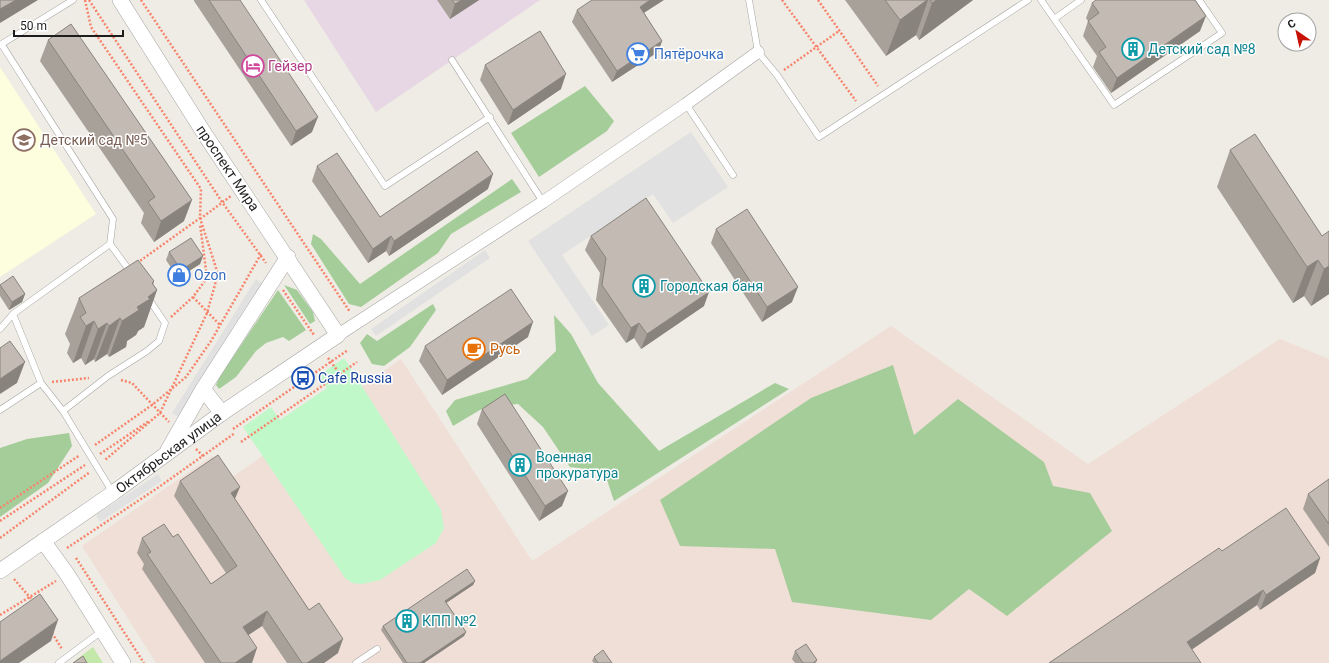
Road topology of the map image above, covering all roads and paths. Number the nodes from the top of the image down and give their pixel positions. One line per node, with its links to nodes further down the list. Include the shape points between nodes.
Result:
1 (73, 0): 16 (lane)
2 (85, 0): 30 (path, via 91,27 201,188)
3 (89, 0): 28 (path)
4 (141, 0): 26 (path)
5 (261, 0): 24 (lane, via 385,186)
6 (749, 0): 18 (lane)
7 (782, 0): 17 (path)
8 (818, 0): 15 (path)
9 (1028, 0): 21 (lane)
10 (1041, 0): 14 (lane)
11 (1081, 0): 14 (lane)
12 (1199, 0): 14 (lane, via 1222,33 1114,105)
13 (122, 1): 27 (street, проспект Мира)
14 (1054, 19)
15 (839, 31): 17 (path); 21 (path)
16 (1, 45): 31 (lane, via 113,219)
17 (816, 47): 20 (path); 23 (path)
18 (758, 52): 20 (lane); 22 (street)
19 (452, 60): 24 (lane)
20 (778, 75): 23 (lane, via 820,137)
21 (884, 95): 23 (lane)
22 (686, 104): 25 (lane); 29 (street)
23 (863, 110)
24 (490, 117): 29 (lane)
25 (733, 175)
26 (259, 177): 27 (path); 41 (path)
27 (242, 188): 28 (path); 33 (street, проспект Мира)
28 (222, 202): 30 (path); 32 (path)
29 (543, 202): 41 (street)
30 (200, 218): 34 (path); 38 (path, via 207,278); 39 (path, via 218,274)
31 (110, 244): 34 (lane); 40 (lane)
32 (261, 254): 35 (path); 43 (path)
33 (288, 257): 35 (street); 45 (street, проспект Мира)
34 (128, 269): 36 (lane)
35 (274, 277): 46 (path); 54 (street)
36 (136, 281)
37 (144, 293): 42 (lane)
38 (193, 297): 39 (path); 42 (path)
39 (207, 313): 43 (path); 53 (path)
40 (13, 314): 44 (lane); 52 (lane)
41 (357, 322): 45 (street)
42 (165, 323): 51 (lane, via 159,341 147,352)
43 (220, 325): 53 (path, via 186,377)
44 (0, 330)
45 (338, 335): 46 (street, Октябрьская улица)
46 (321, 347): 48 (path); 59 (street, Октябрьская улица)
47 (348, 350): 48 (path)
48 (331, 362): 50 (path); 60 (path)
49 (357, 362): 50 (path)
50 (340, 374): 63 (path)
51 (108, 376): 52 (path); 55 (path, via 132,382); 57 (lane)
52 (41, 383): 56 (lane); 57 (lane)
53 (171, 389): 55 (path); 58 (path)
54 (203, 389): 59 (street); 62 (street)
55 (152, 405): 58 (path); 64 (path)
56 (0, 410)
57 (63, 411): 64 (lane)
58 (160, 413): 62 (path); 66 (path); 67 (path)
59 (222, 414): 62 (street, Октябрьская улица)
60 (233, 429)
61 (235, 433): 65 (path)
62 (183, 435): 65 (path); 68 (street, Октябрьская улица, via 164,456)
63 (241, 442)
64 (87, 451): 66 (lane); 69 (path)
65 (203, 456): 74 (path)
66 (93, 460): 67 (lane); 70 (path)
67 (97, 467): 68 (lane); 72 (path)
68 (113, 493): 71 (street, Октябрьская улица)
69 (0, 508)
70 (0, 521)
71 (57, 532): 73 (street, Октябрьская улица); 74 (path)
72 (0, 538)
73 (43, 541): 76 (street, Октябрьская улица); 77 (street)
74 (67, 548): 75 (path)
75 (80, 564): 77 (path); 87 (path)
76 (2, 570): 78 (path)
77 (67, 574): 78 (path); 82 (street)
78 (31, 597): 79 (path); 80 (path)
79 (35, 604)
80 (0, 615)
81 (51, 631): 84 (path)
82 (102, 631): 84 (lane); 86 (street)
83 (378, 648): 88 (lane)
84 (67, 658): 85 (lane)
85 (59, 663)
86 (122, 663)
87 (144, 663)
88 (356, 663)

